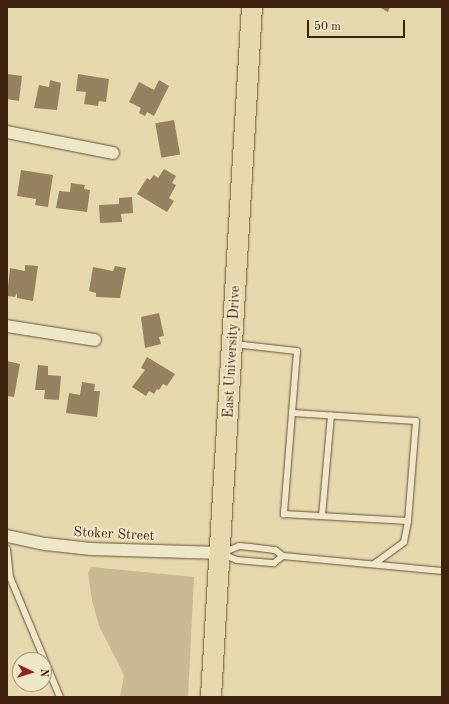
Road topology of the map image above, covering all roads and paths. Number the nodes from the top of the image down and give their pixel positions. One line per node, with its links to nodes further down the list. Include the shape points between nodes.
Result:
1 (252, 7): 6 (main road, East University Drive)
2 (7, 132): 3 (street)
3 (113, 153)
4 (7, 326): 5 (street)
5 (95, 340)
6 (232, 344): 7 (lane, via 296,351); 13 (main road, East University Drive)
7 (292, 413): 8 (lane); 9 (lane, via 284,514)
8 (331, 415): 9 (lane); 10 (lane, via 416,421)
9 (322, 516): 10 (lane)
10 (408, 521): 15 (lane, via 404,542)
11 (7, 536): 13 (street, Stoker Street, via 91,549)
12 (7, 549): 17 (lane, via 10,577)
13 (221, 553): 14 (lane, via 239,546 275,550); 14 (lane, via 237,560 274,563); 18 (main road, East University Drive)
14 (283, 556): 15 (lane)
15 (374, 564): 16 (lane)
16 (442, 571)
17 (60, 697)
18 (211, 697)

